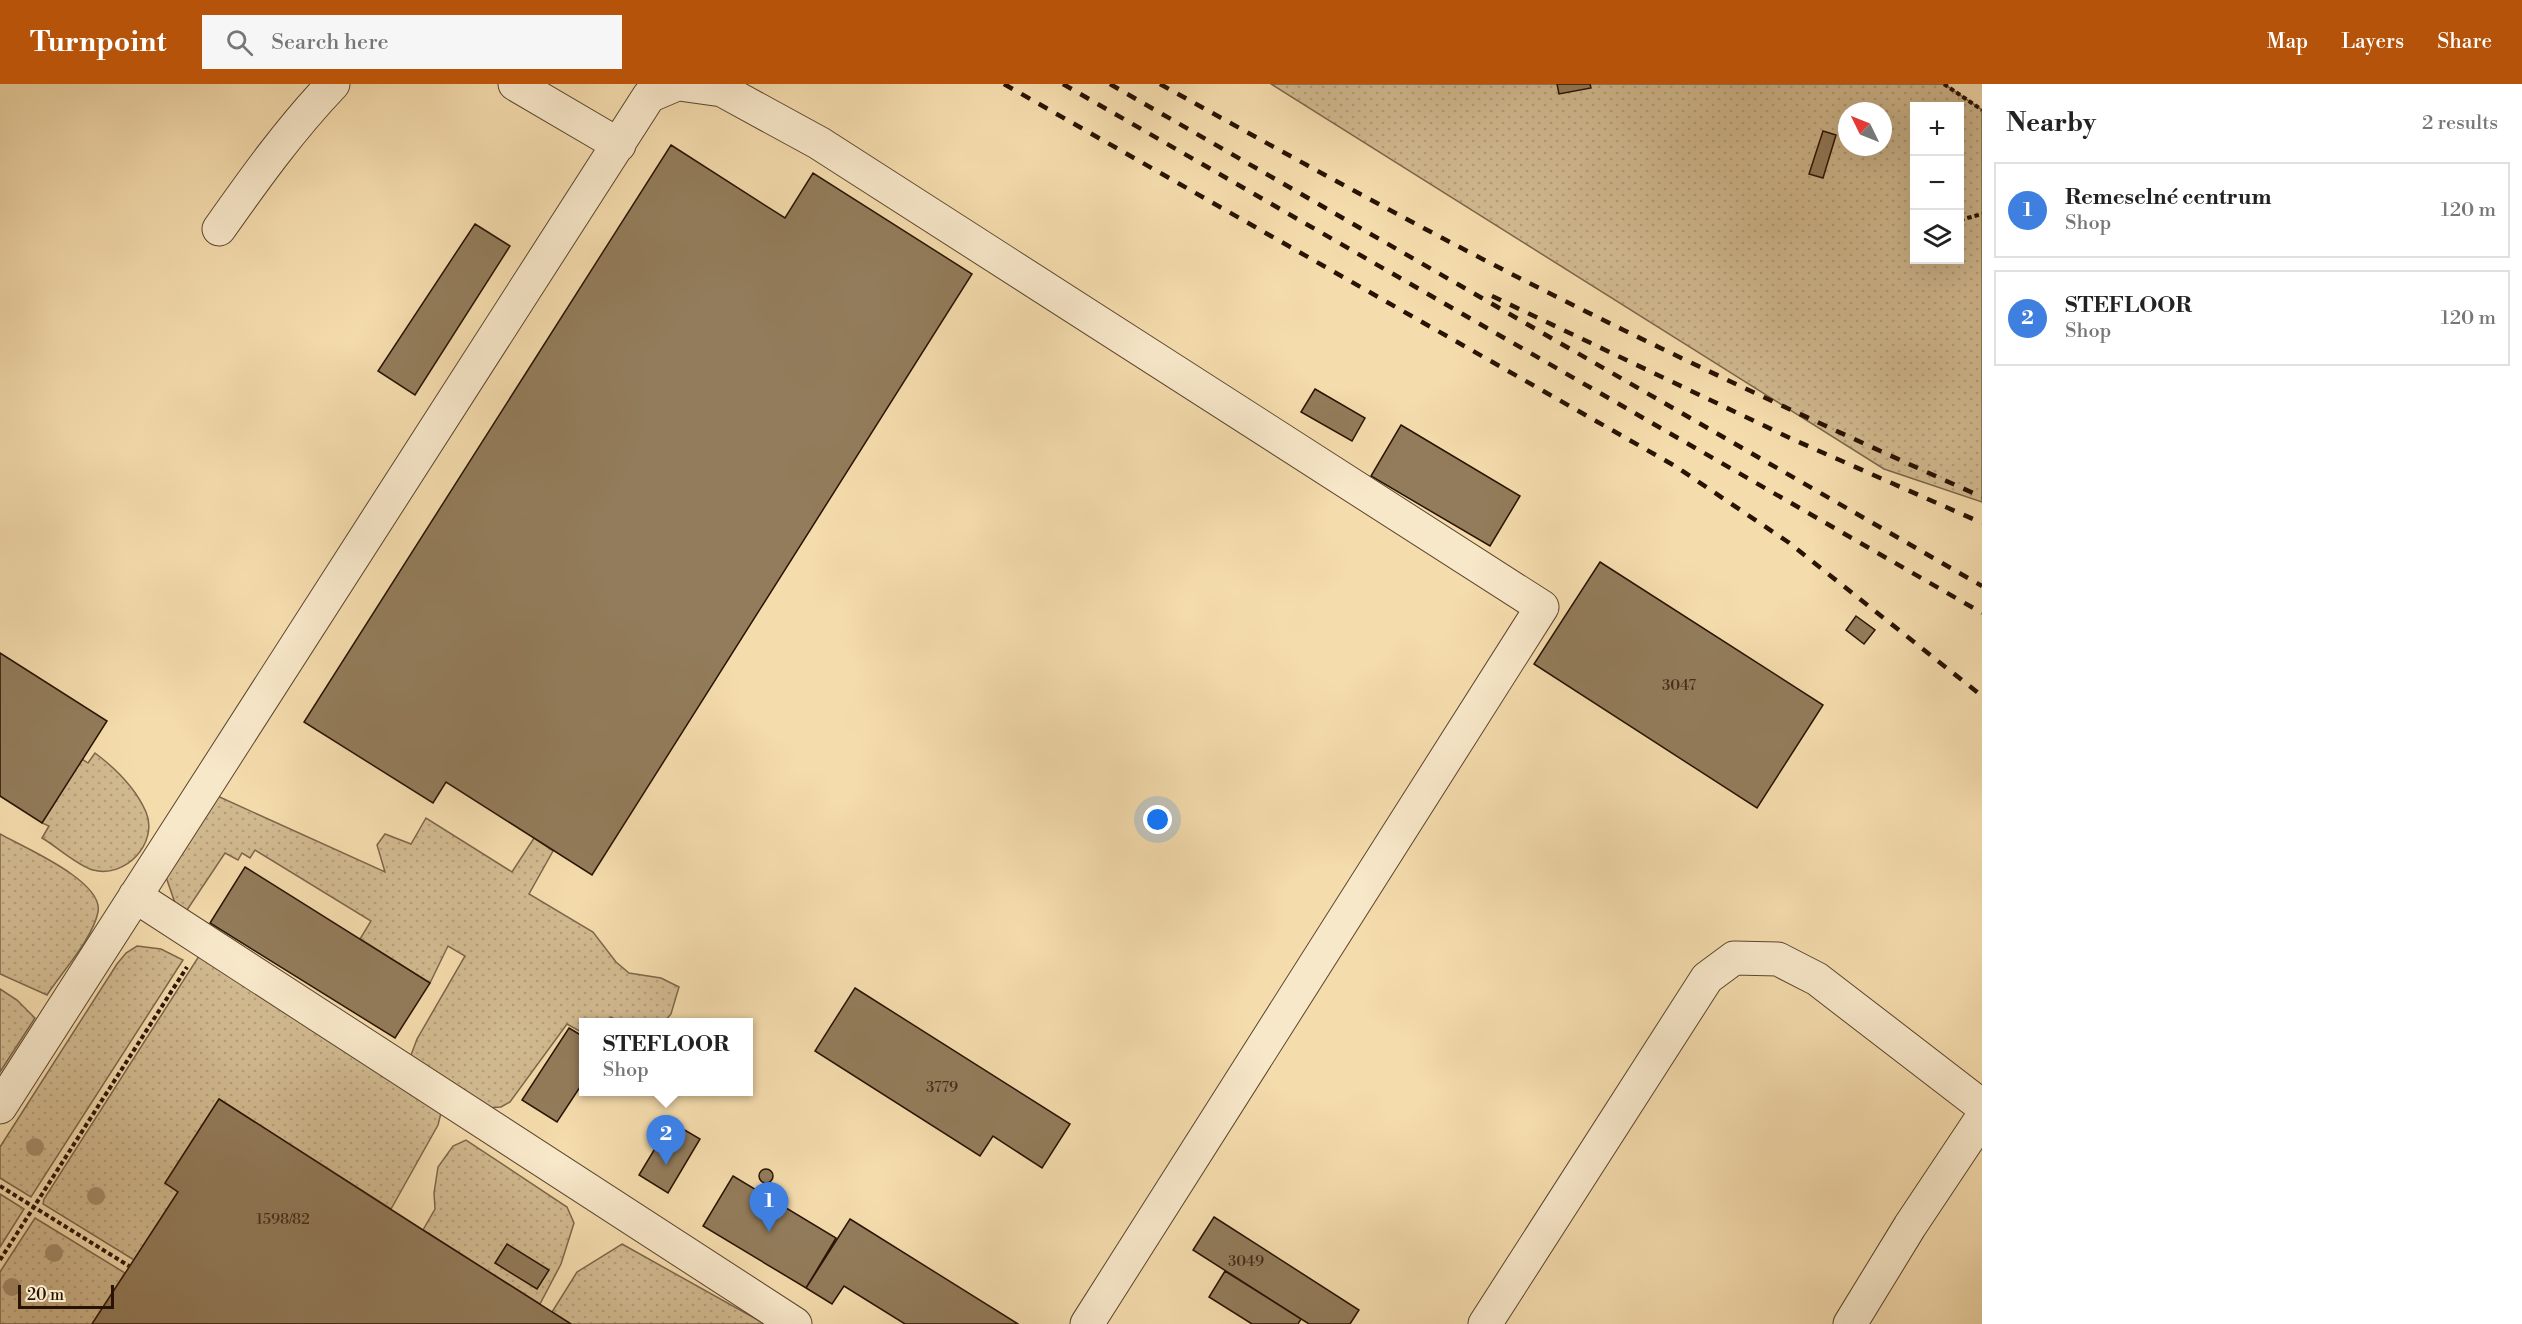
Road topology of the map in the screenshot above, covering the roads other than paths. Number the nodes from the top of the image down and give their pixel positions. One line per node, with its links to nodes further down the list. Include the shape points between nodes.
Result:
1 (333, 84): 5 (lane, via 269,158)
2 (515, 84): 4 (lane)
3 (678, 84): 4 (lane, via 650,96); 11 (lane, via 722,90 819,143 1542,607)
4 (619, 144): 6 (lane)
5 (219, 229)
6 (135, 896): 8 (lane); 10 (lane)
7 (1982, 1106): 12 (lane, via 1817,979 1778,959 1734,958 1707,978)
8 (0, 1107)
9 (1982, 1118): 13 (lane)
10 (795, 1324)
11 (1088, 1324)
12 (1485, 1324)
13 (1850, 1324)

